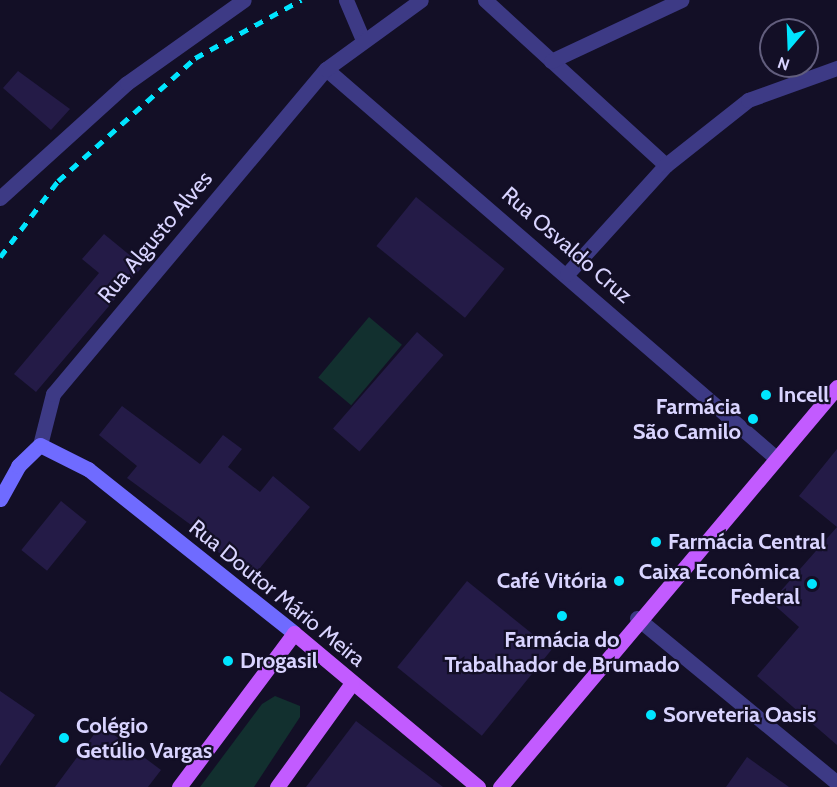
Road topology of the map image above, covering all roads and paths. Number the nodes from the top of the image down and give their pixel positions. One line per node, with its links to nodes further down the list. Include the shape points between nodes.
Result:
1 (244, 0): 11 (street, via 127,83)
2 (346, 0): 6 (street)
3 (421, 0): 6 (street, Rua Algusto Alves)
4 (485, 0): 7 (street)
5 (681, 0): 7 (street)
6 (363, 40): 9 (street, Rua Algusto Alves)
7 (551, 61): 10 (street)
8 (837, 68): 10 (street, via 748,100)
9 (326, 69): 12 (street, Rua Osvaldo Cruz); 14 (street, Rua Algusto Alves, via 53,394)
10 (666, 165): 12 (street)
11 (0, 198)
12 (567, 274): 15 (street, Rua Osvaldo Cruz)
13 (837, 387): 15 (main road)
14 (40, 445): 16 (main road, via 18,466); 18 (main road, Rua Doutor Mário Meira, via 88,469)
15 (776, 458): 17 (main road)
16 (0, 499)
17 (637, 618): 20 (street); 24 (main road)
18 (294, 633): 19 (main road, Rua Doutor Mário Meira); 21 (main road)
19 (352, 683): 22 (main road); 23 (main road, Rua Doutor Mário Meira)
20 (837, 783)
21 (179, 787)
22 (276, 787)
23 (478, 787)
24 (500, 787)

